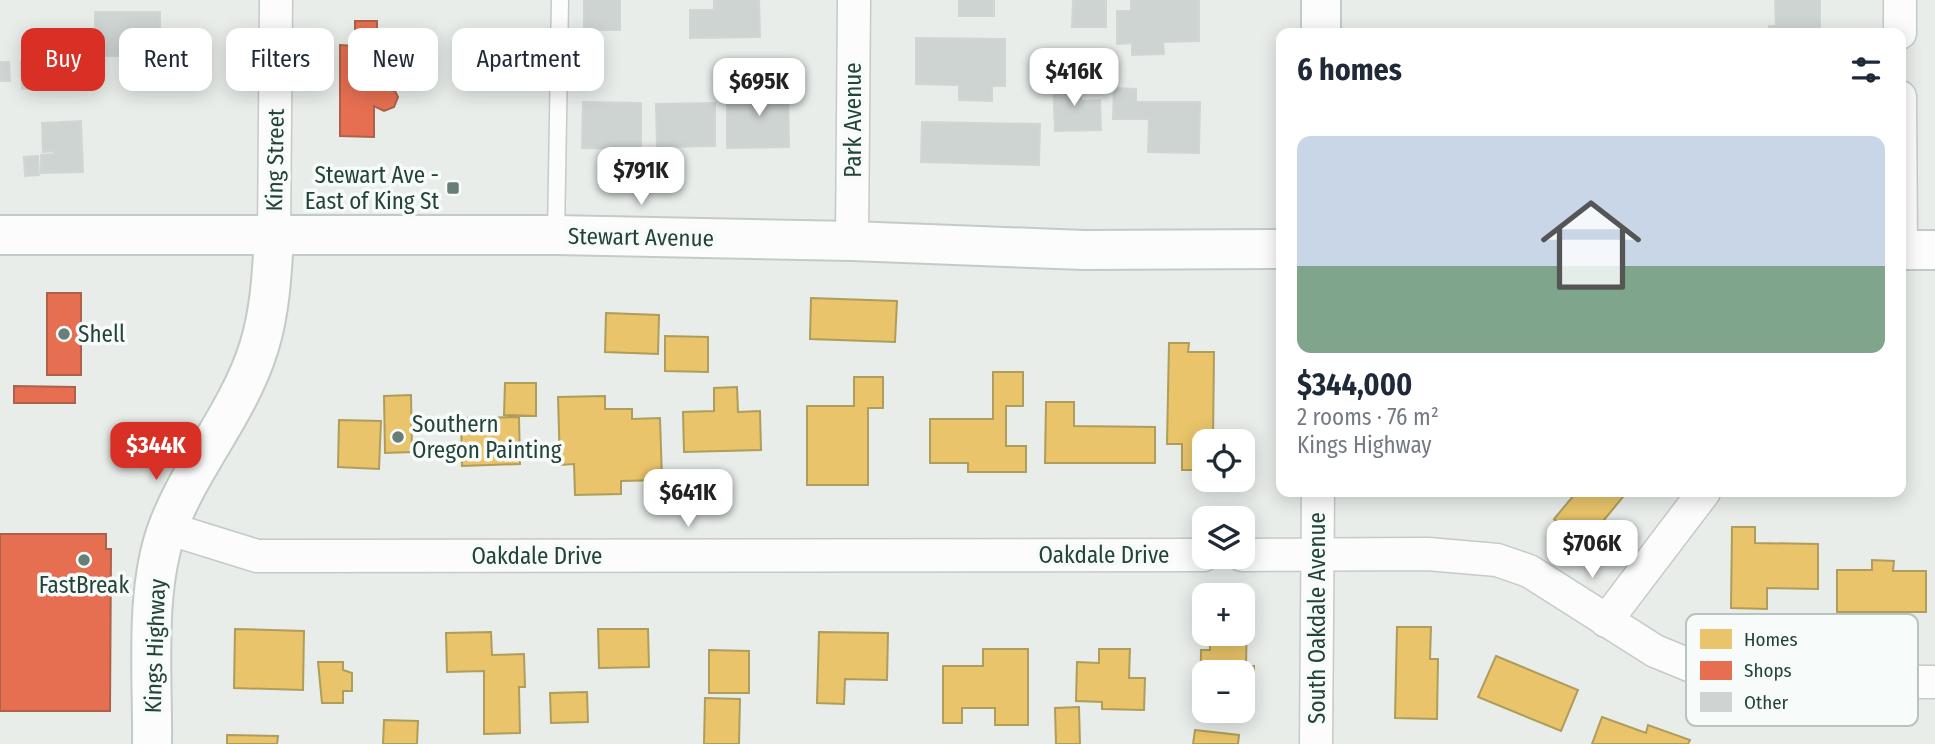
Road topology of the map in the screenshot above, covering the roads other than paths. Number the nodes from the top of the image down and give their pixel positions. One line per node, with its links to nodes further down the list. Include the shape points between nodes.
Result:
1 (276, 0): 10 (street, King Street)
2 (560, 0): 9 (lane)
3 (854, 0): 11 (street, Park Avenue)
4 (1321, 0): 6 (main road)
5 (1900, 0): 7 (street)
6 (1321, 28)
7 (1900, 28)
8 (0, 235): 10 (main road, Stewart Avenue)
9 (556, 235): 10 (main road, Stewart Avenue); 11 (main road, Stewart Avenue)
10 (274, 237): 17 (main road, Kings Highway, via 260,347 238,398)
11 (852, 241): 12 (main road, Stewart Avenue, via 1084,250)
12 (1276, 249)
13 (1906, 250): 14 (main road)
14 (1935, 250)
15 (1318, 497): 20 (street, South Oakdale Avenue)
16 (1700, 497): 21 (street)
17 (167, 528): 18 (street, Oakdale Drive, via 257,556); 23 (main road, Kings Highway, via 154,589)
18 (1192, 555)
19 (1255, 555): 20 (street)
20 (1318, 555): 21 (street, via 1428,554 1497,560 1529,571); 24 (street, South Oakdale Avenue)
21 (1606, 621): 22 (street)
22 (1686, 665)
23 (152, 744)
24 (1317, 744)

